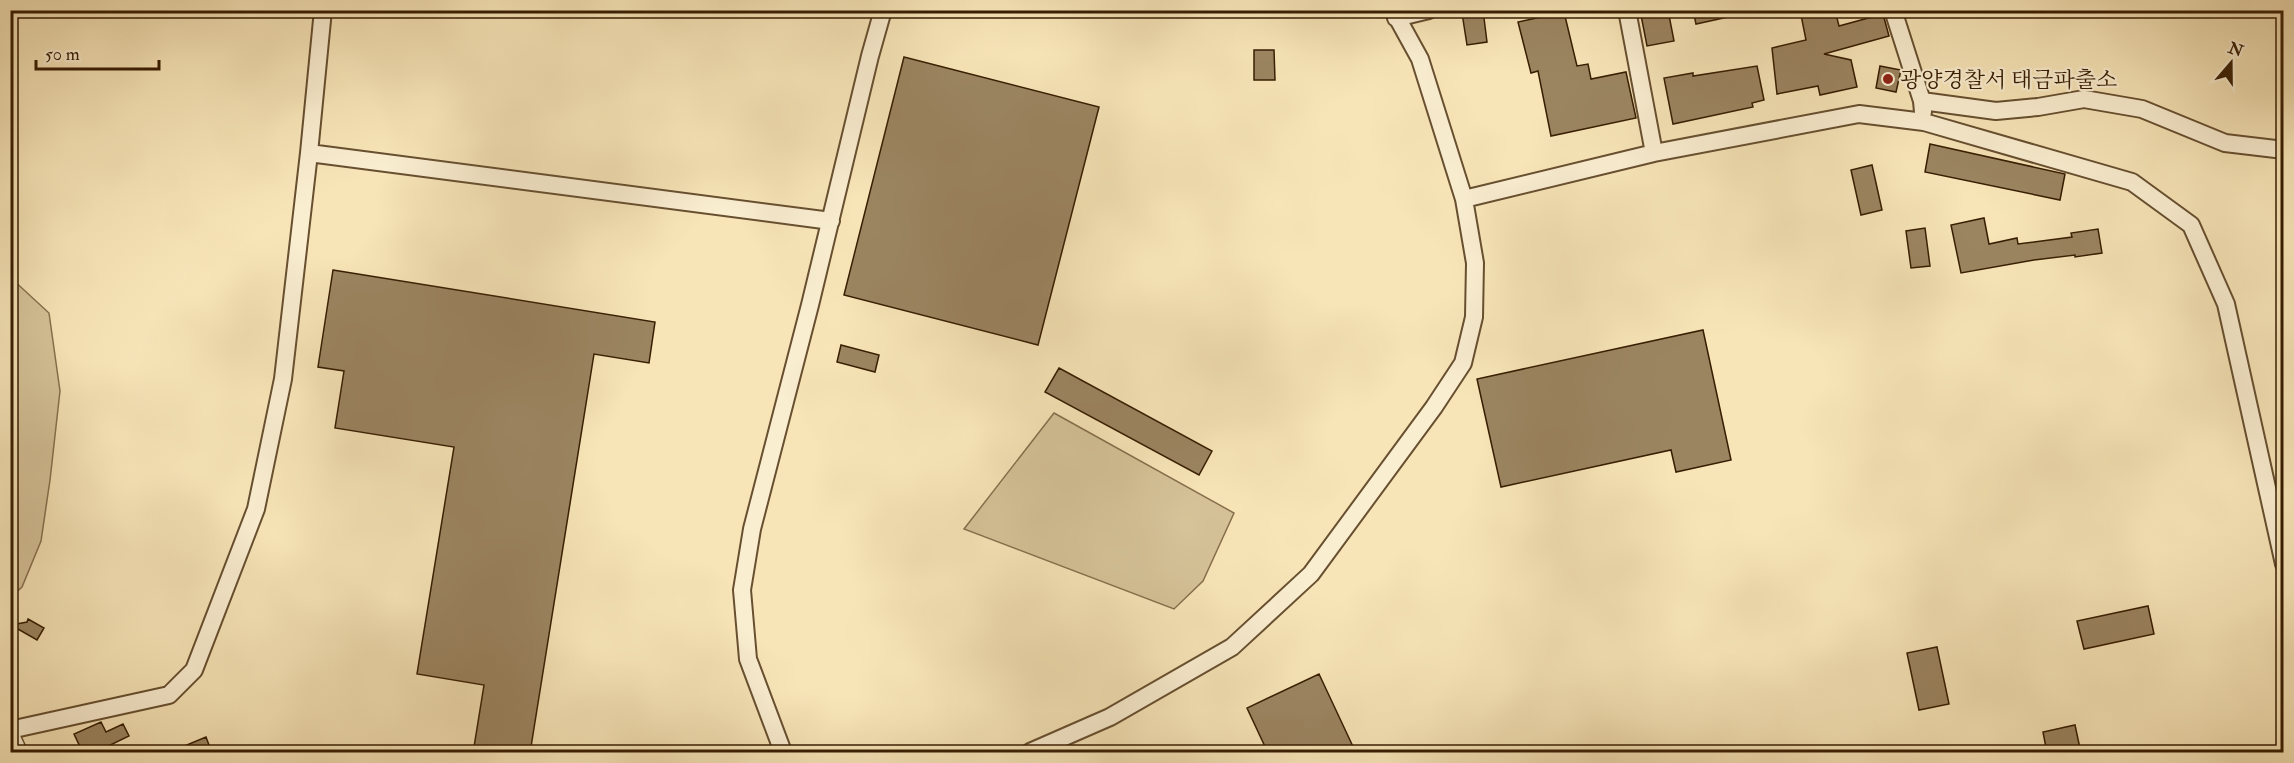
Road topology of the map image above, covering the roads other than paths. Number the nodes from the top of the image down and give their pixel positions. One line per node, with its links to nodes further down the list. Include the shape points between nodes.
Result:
1 (323, 10): 10 (street)
2 (883, 10): 13 (street)
3 (1429, 10): 6 (street)
4 (1627, 10): 11 (street)
5 (1893, 10): 7 (street)
6 (1395, 14): 12 (street, via 1420,59)
7 (1922, 101): 8 (street); 9 (street, via 1996,111 2084,99 2142,110 2225,143)
8 (1924, 122): 11 (street, via 1859,114); 14 (street, via 2132,182 2190,225 2226,304)
9 (2283, 150)
10 (309, 153): 13 (street); 15 (street, via 283,379 256,509 194,670 169,695)
11 (1654, 153): 12 (street)
12 (1464, 199): 19 (street, via 1475,263 1474,317 1463,363 1311,574 1232,647 1110,717)
13 (831, 221): 18 (street, via 752,530 742,590 748,660)
14 (2283, 564)
15 (10, 730)
16 (10, 739): 17 (street)
17 (16, 753)
18 (783, 753)
19 (1030, 753)

